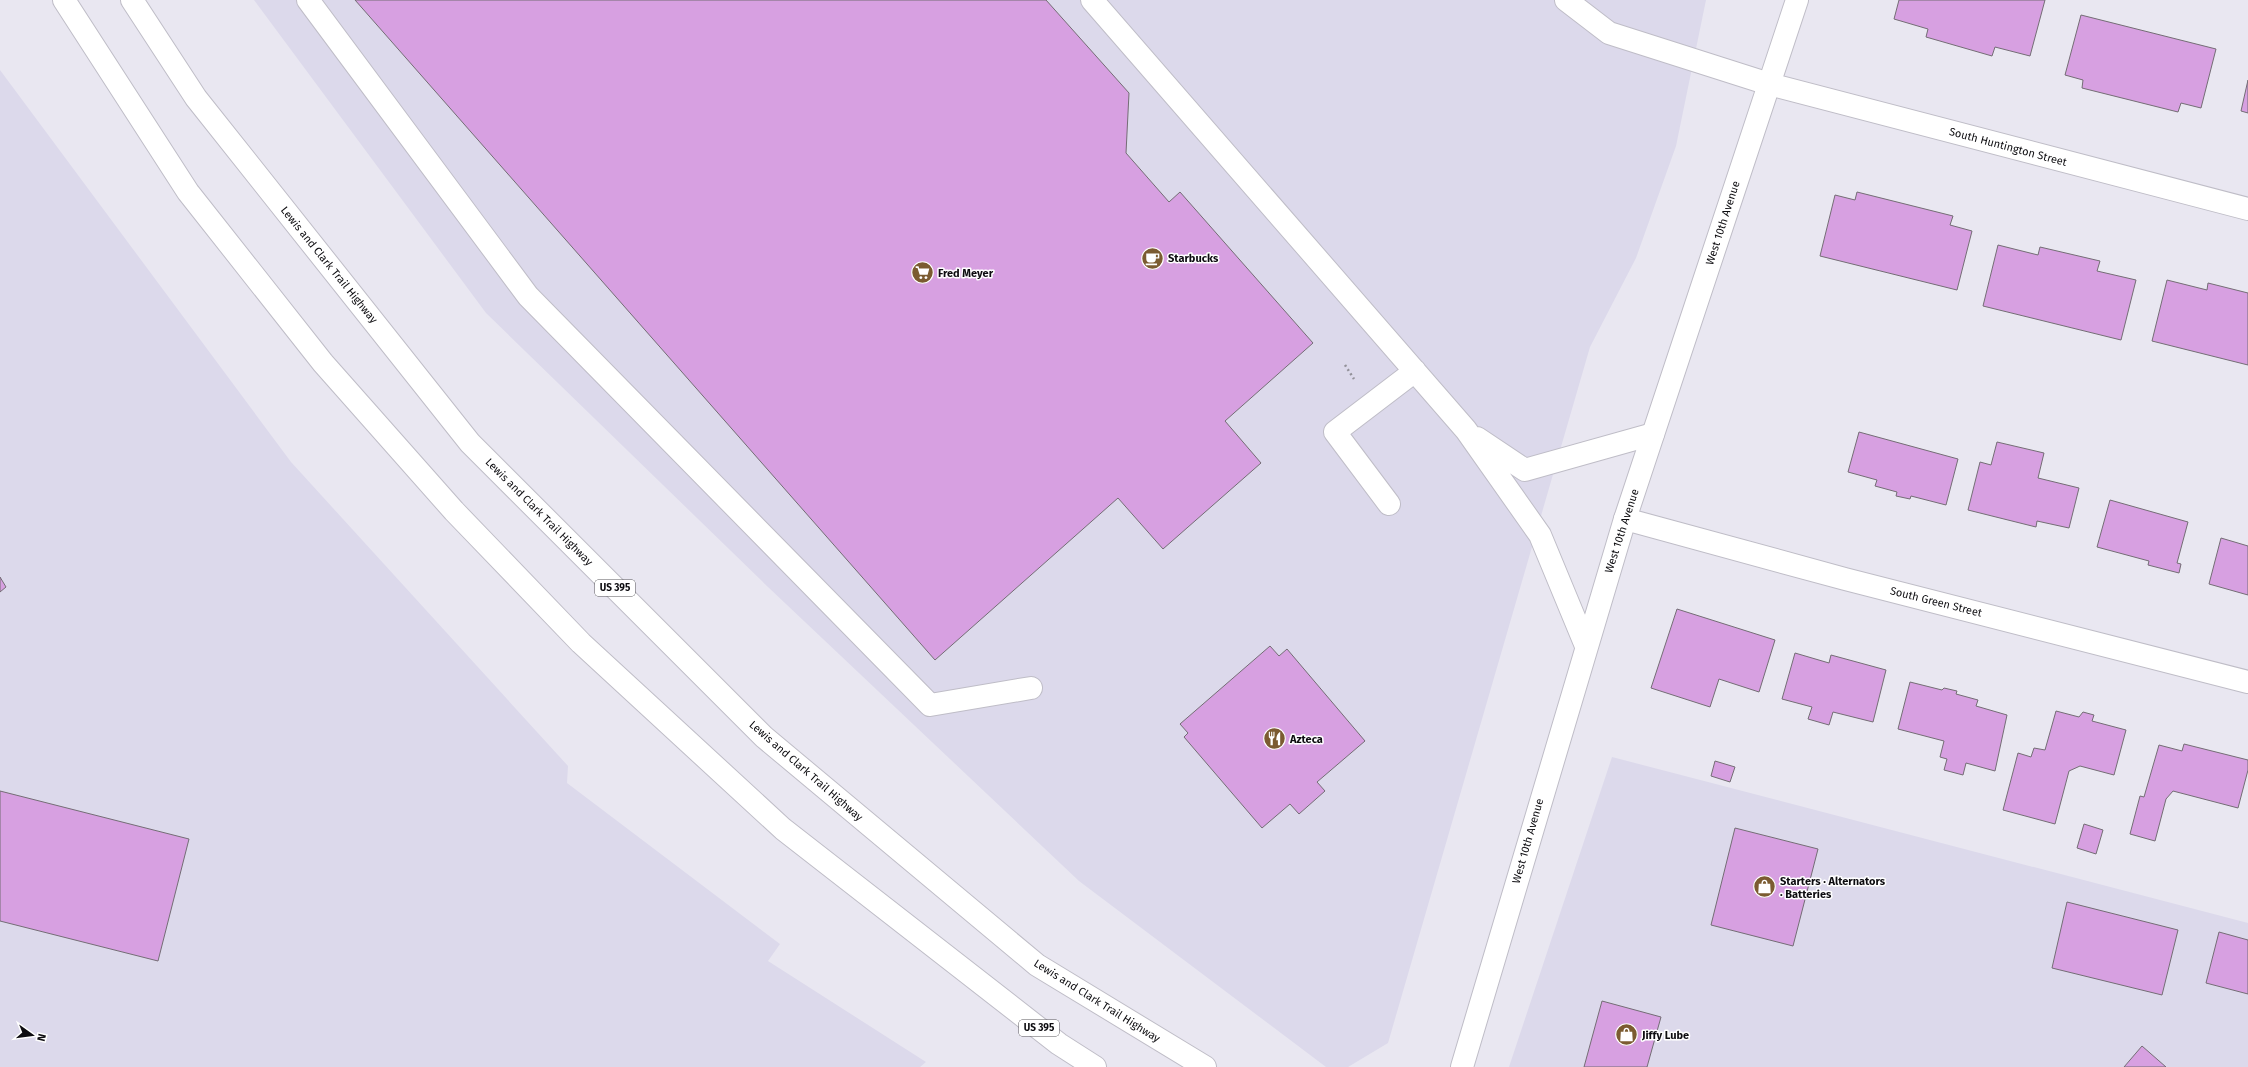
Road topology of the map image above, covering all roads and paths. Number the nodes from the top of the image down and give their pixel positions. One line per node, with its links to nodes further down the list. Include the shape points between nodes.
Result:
1 (64, 0): 17 (main road, US 395, via 188,192 323,363 482,540 581,643 783,829 1059,1044)
2 (132, 0): 18 (main road, Lewis and Clark Trail Highway / US 395, via 196,98 470,443 764,737 1037,965)
3 (308, 0): 16 (main road, via 528,296 930,705)
4 (1092, 0): 9 (main road)
5 (1566, 0): 7 (main road, South Huntington Street, via 1609,33)
6 (1797, 0): 7 (main road, West 10th Avenue)
7 (1769, 84): 8 (main road, South Huntington Street); 11 (main road, West 10th Avenue)
8 (2248, 209)
9 (1415, 371): 10 (main road); 12 (main road, via 1335,432)
10 (1466, 430): 11 (main road, via 1525,470); 14 (main road, via 1540,535)
11 (1653, 434): 13 (main road, West 10th Avenue)
12 (1389, 504)
13 (1625, 519): 14 (main road, West 10th Avenue); 15 (main road, South Green Street, via 1845,579)
14 (1586, 646): 19 (main road, West 10th Avenue)
15 (2248, 682)
16 (1031, 688)
17 (1095, 1067)
18 (1205, 1067)
19 (1462, 1067)

